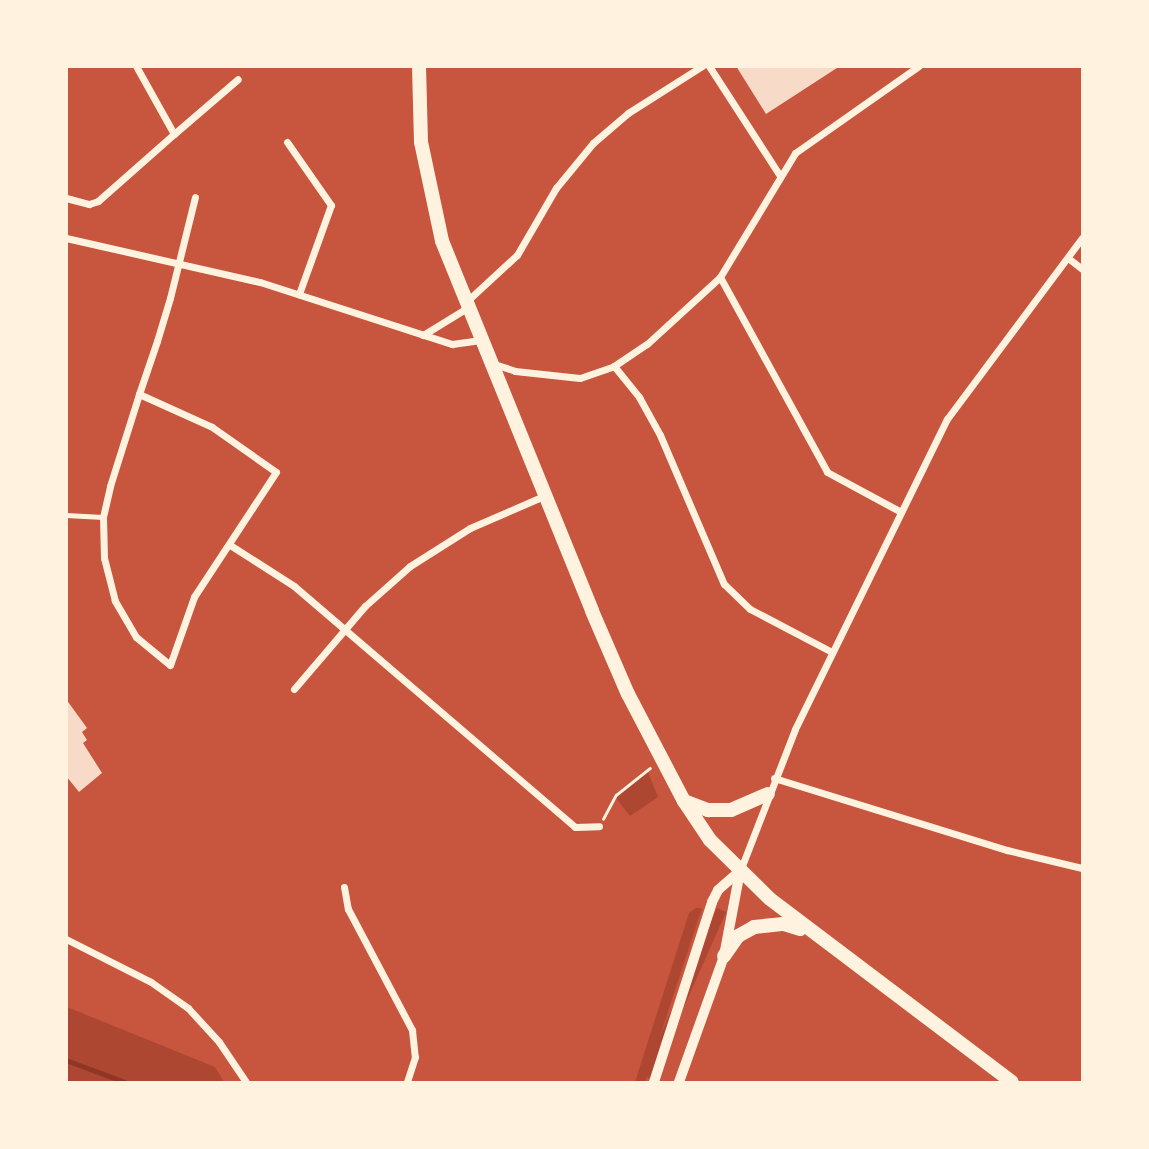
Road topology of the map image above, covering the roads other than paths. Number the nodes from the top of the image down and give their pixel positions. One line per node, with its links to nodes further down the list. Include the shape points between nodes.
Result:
1 (136, 66): 7 (street)
2 (419, 66): 19 (main road, via 421,142 429,192)
3 (702, 66): 19 (street, via 628,113 593,143 556,188 517,255)
4 (709, 66): 9 (street)
5 (919, 66): 9 (street, via 794,153)
6 (238, 79): 7 (street)
7 (174, 134): 11 (street, via 98,201 89,204)
8 (287, 142): 18 (street, via 331,205)
9 (779, 174): 17 (street)
10 (195, 197): 15 (street)
11 (66, 198)
12 (66, 238): 15 (street)
13 (1083, 238): 14 (street)
14 (1068, 258): 16 (street); 26 (street, via 958,401)
15 (180, 264): 18 (street); 24 (street)
16 (1083, 270)
17 (720, 277): 23 (street, via 684,314); 26 (street, via 827,472)
18 (299, 294): 20 (street)
19 (466, 305): 20 (street); 21 (main road)
20 (423, 335): 21 (street, via 452,344)
21 (481, 340): 22 (main road)
22 (491, 363): 23 (street, via 568,378); 25 (main road)
23 (614, 366): 31 (street, via 639,397 660,435 724,584 750,609)
24 (139, 394): 28 (street); 29 (street, via 212,427 276,472)
25 (544, 496): 30 (street, via 430,551 388,584); 35 (main road, via 660,759)
26 (901, 512): 31 (street)
27 (66, 515): 28 (lane)
28 (103, 517): 29 (street, via 104,558 115,601 136,637 170,666 194,597)
29 (230, 545): 30 (street, via 293,586)
30 (344, 630): 32 (street); 36 (street, via 575,827)
31 (832, 652): 33 (street)
32 (294, 689)
33 (774, 778): 34 (street); 37 (street, via 1007,850)
34 (768, 794): 35 (main road, via 731,810 708,810); 38 (street)
35 (684, 802): 38 (main road)
36 (599, 826)
37 (1083, 868)
38 (740, 871): 40 (main road); 42 (street); 45 (street, via 718,890 712,902)
39 (344, 887): 44 (street, via 348,909 412,1030 415,1058)
40 (809, 932): 42 (main road, via 785,924 754,927 738,936); 47 (main road)
41 (66, 939): 43 (street, via 151,982 188,1008 219,1042)
42 (724, 956): 46 (street)
43 (246, 1083)
44 (407, 1083)
45 (654, 1083)
46 (679, 1083)
47 (1012, 1083)

